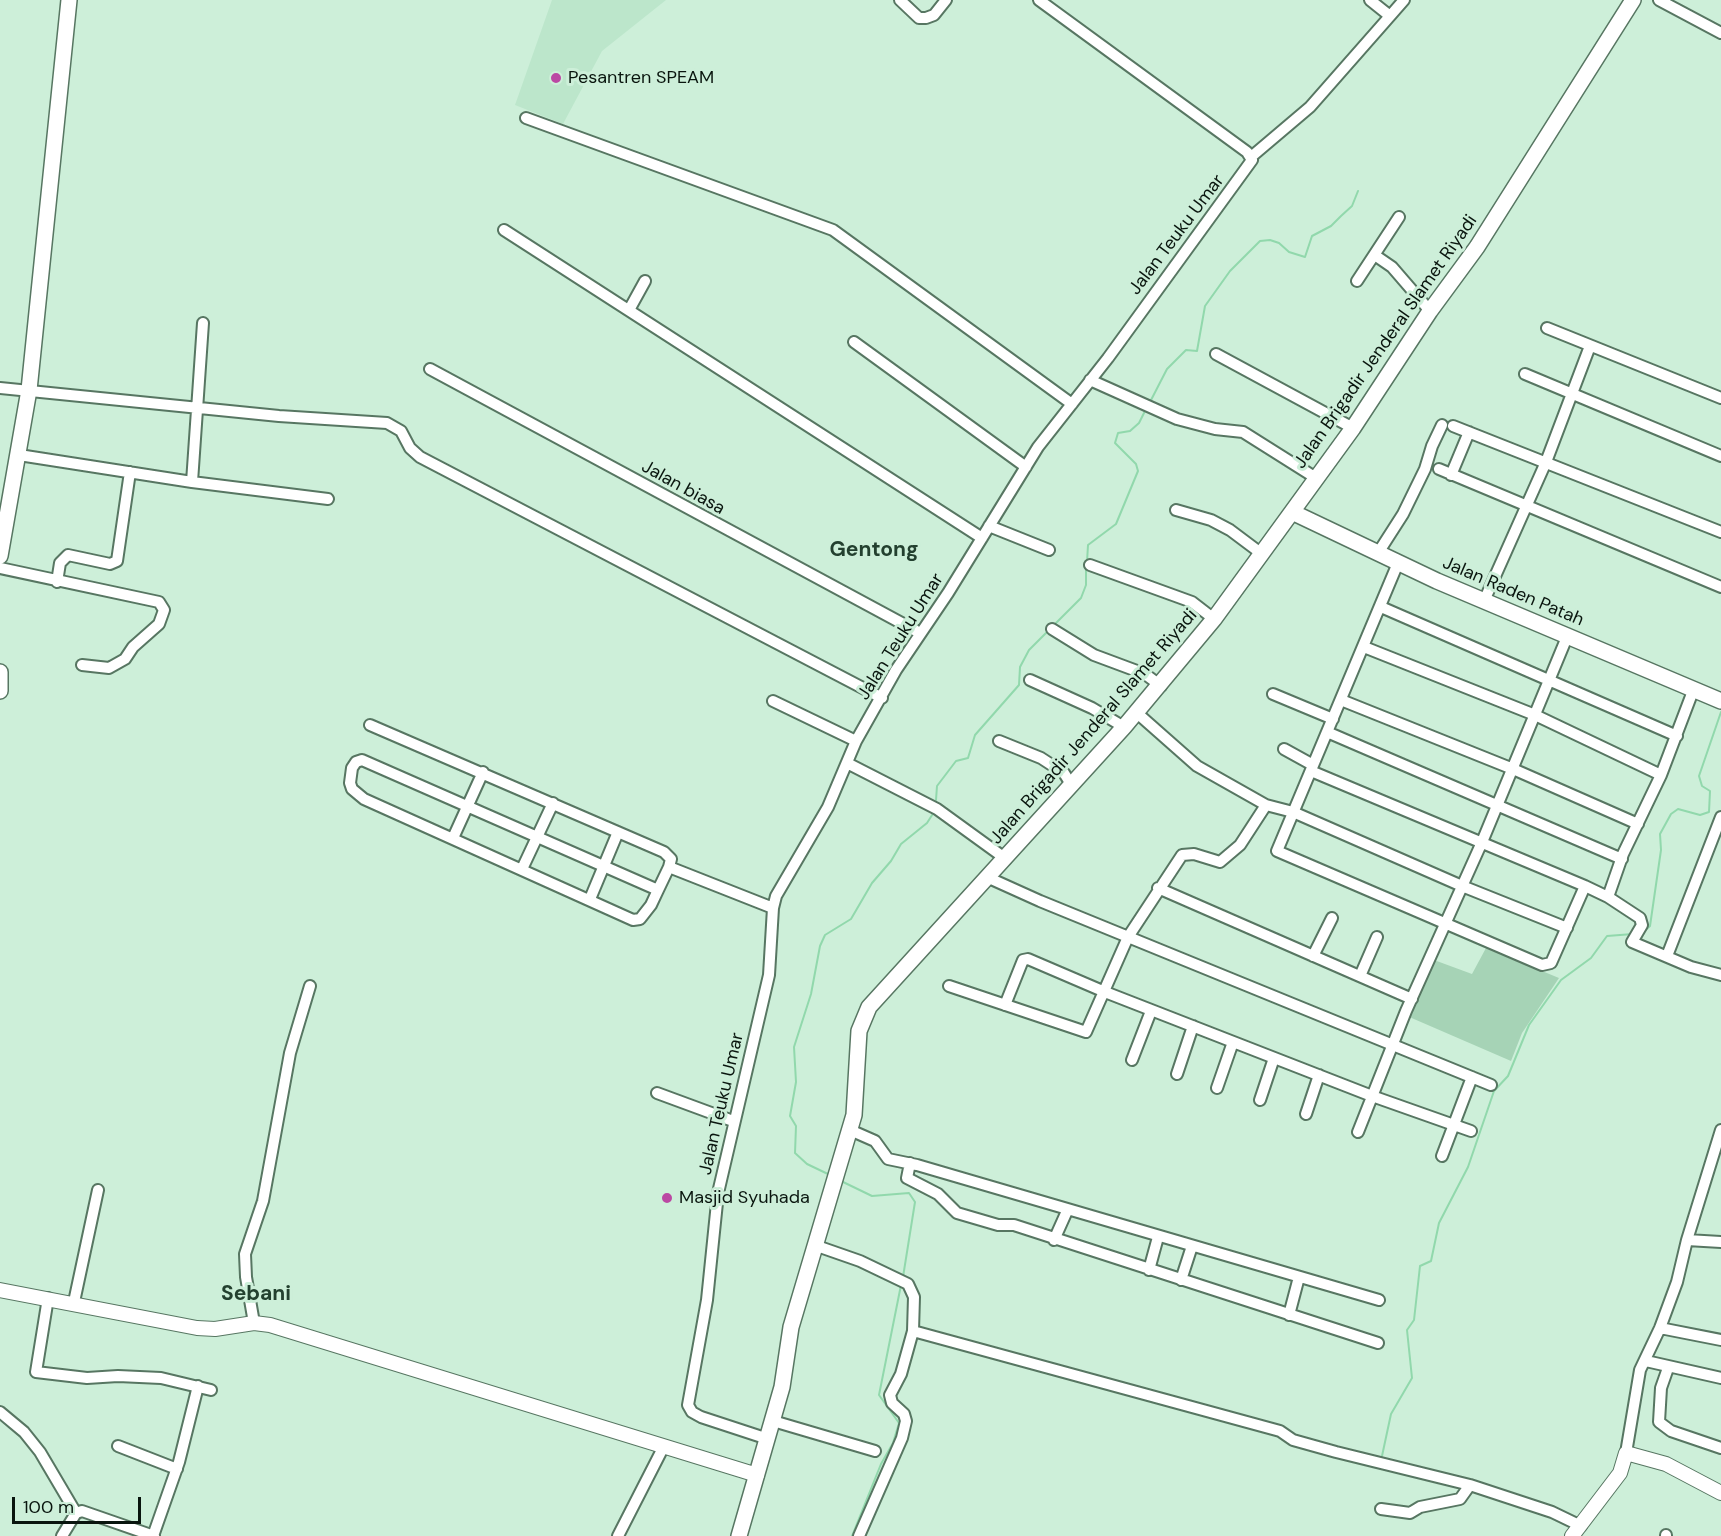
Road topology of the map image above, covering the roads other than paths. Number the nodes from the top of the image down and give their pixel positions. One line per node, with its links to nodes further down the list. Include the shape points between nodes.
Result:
1 (69, 0): 29 (main road)
2 (900, 0): 3 (street, via 920,18 926,18 934,15)
3 (946, 0)
4 (1039, 0): 12 (street)
5 (1370, 0): 9 (street)
6 (1404, 0): 9 (street)
7 (1633, 0): 19 (main road, Jalan Brigadir Jenderal Slamet Riyadi, via 1477,247)
8 (1659, 0): 10 (street)
9 (1390, 16): 12 (street, via 1310,107)
10 (1721, 33)
11 (526, 118): 32 (street, via 833,230)
12 (1251, 157): 27 (street, Jalan Teuku Umar, via 1251,163)
13 (1399, 217): 15 (street)
14 (504, 230): 18 (street)
15 (1376, 256): 17 (street); 19 (street, via 1392,267)
16 (645, 281): 18 (street)
17 (1356, 281)
18 (628, 310): 51 (street)
19 (1430, 311): 34 (main road, Jalan Brigadir Jenderal Slamet Riyadi)
20 (203, 323): 33 (street)
21 (1547, 327): 23 (street)
22 (854, 342): 39 (street)
23 (1590, 346): 30 (street); 31 (street)
24 (1216, 354): 34 (street)
25 (430, 369): 65 (street, Jalan biasa)
26 (1525, 374): 30 (street)
27 (1090, 380): 32 (street, Jalan Teuku Umar); 43 (street, via 1191,424 1243,432)
28 (0, 388): 29 (street)
29 (28, 390): 33 (street); 36 (main road)
30 (1572, 394): 37 (street); 38 (street)
31 (1721, 398)
32 (1072, 404): 39 (street, Jalan Teuku Umar)
33 (198, 407): 44 (street); 76 (street, via 395,426 420,458)
34 (1353, 428): 43 (main road, Jalan Brigadir Jenderal Slamet Riyadi)
35 (1469, 432): 38 (street); 42 (street); 53 (street, via 1448,425 1432,446 1403,514)
36 (19, 455): 41 (street); 55 (main road)
37 (1721, 456)
38 (1546, 462): 46 (street); 50 (street)
39 (1026, 467): 49 (street, Jalan Teuku Umar)
40 (1439, 469): 42 (street)
41 (130, 472): 44 (street); 59 (street, via 117,561 110,564 68,555 60,563)
42 (1451, 475): 46 (street)
43 (1316, 478): 48 (main road, Jalan Brigadir Jenderal Slamet Riyadi)
44 (192, 482): 45 (street)
45 (328, 499)
46 (1526, 507): 60 (street); 61 (street)
47 (1176, 510): 54 (street, via 1211,520)
48 (1292, 513): 53 (main road, Jalan Raden Patah); 54 (main road, Jalan Brigadir Jenderal Slamet Riyadi)
49 (989, 526): 51 (street, Jalan Teuku Umar); 52 (street)
50 (1721, 532)
51 (982, 538): 65 (street, Jalan Teuku Umar)
52 (1049, 550)
53 (1378, 553): 56 (main road, Jalan Raden Patah)
54 (1262, 554): 63 (main road, Jalan Brigadir Jenderal Slamet Riyadi)
55 (0, 556)
56 (1398, 563): 61 (main road, Jalan Raden Patah); 62 (street)
57 (1090, 565): 63 (street, via 1192,602)
58 (0, 568): 59 (street)
59 (57, 582): 68 (street, via 159,602 164,610 159,624 125,659 109,668)
60 (1721, 587)
61 (1484, 601): 66 (main road, Jalan Raden Patah)
62 (1381, 607): 67 (street); 71 (street)
63 (1214, 619): 72 (main road, Jalan Brigadir Jenderal Slamet Riyadi)
64 (1052, 629): 72 (street, via 1094,655 1145,674)
65 (920, 633): 76 (street, Jalan Teuku Umar)
66 (1567, 637): 71 (street); 74 (main road, Jalan Raden Patah)
67 (1364, 647): 77 (street); 81 (street)
68 (82, 665)
69 (0, 672): 73 (main road)
70 (1030, 680): 84 (street, via 1092,708)
71 (1549, 680): 81 (street); 86 (street)
72 (1161, 686): 80 (main road, Jalan Brigadir Jenderal Slamet Riyadi)
73 (0, 691)
74 (1693, 691): 79 (main road, Jalan Raden Patah); 86 (street)
75 (1273, 694): 82 (street)
76 (882, 698): 87 (street, Jalan Teuku Umar)
77 (1341, 700): 82 (street); 92 (street)
78 (773, 701): 87 (street)
79 (1720, 701)
80 (1137, 713): 84 (main road, Jalan Brigadir Jenderal Slamet Riyadi); 97 (street, via 1197,766)
81 (1535, 715): 92 (street); 94 (street)
82 (1332, 719): 85 (street)
83 (370, 725): 93 (street)
84 (1124, 728): 95 (main road, Jalan Brigadir Jenderal Slamet Riyadi)
85 (1327, 732): 91 (street); 98 (street)
86 (1677, 736): 94 (street)
87 (856, 741): 90 (street, Jalan Teuku Umar)
88 (999, 741): 95 (street, via 1041,758 1064,773)
89 (1284, 749): 91 (street)
90 (847, 763): 107 (street, via 937,809); 119 (street, Jalan Teuku Umar, via 828,807)
91 (1312, 768): 100 (street); 106 (street)
92 (1513, 769): 98 (street); 102 (street)
93 (483, 772): 96 (street); 99 (street)
94 (1661, 775): 102 (street)
95 (1072, 786): 107 (main road, Jalan Brigadir Jenderal Slamet Riyadi)
96 (553, 803): 103 (street); 104 (street)
97 (1266, 805): 100 (street); 115 (street, via 1240,845 1223,860 1215,862 1186,853)
98 (1497, 806): 106 (street); 108 (street)
99 (467, 807): 104 (street); 105 (street); 105 (street, via 368,761 356,762 352,768 352,789 364,800)
100 (1293, 812): 113 (street); 121 (street, via 1276,848 1279,853)
101 (1720, 823): 126 (street)
102 (1638, 824): 108 (street)
103 (618, 832): 109 (street); 110 (street, via 664,852 671,859)
104 (537, 837): 109 (street); 111 (street)
105 (453, 838): 111 (street)
106 (1482, 842): 113 (street); 114 (street)
107 (1006, 859): 112 (main road, Jalan Brigadir Jenderal Slamet Riyadi)
108 (1622, 859): 117 (street)
109 (604, 866): 116 (street); 118 (street)
110 (669, 867): 116 (street); 119 (street)
111 (522, 869): 118 (street)
112 (989, 878): 123 (street); 151 (main road, Jalan Brigadir Jenderal Slamet Riyadi, via 886,986 863,1018 858,1042 856,1107)
113 (1462, 886): 121 (street); 122 (street)
114 (1585, 886): 117 (street); 122 (street)
115 (1158, 888): 123 (street); 125 (street)
116 (658, 890): 118 (street, via 640,919 633,920)
117 (1608, 897): 126 (street, via 1640,918 1642,925 1634,936)
118 (590, 899)
119 (772, 908): 149 (street, Jalan Teuku Umar, via 769,975)
120 (1332, 918): 125 (street)
121 (1447, 922): 122 (street, via 1546,965 1551,963); 132 (street)
122 (1568, 928)
123 (1128, 937): 131 (street); 137 (street)
124 (1377, 937): 128 (street)
125 (1313, 956): 128 (street)
126 (1667, 956): 127 (street)
127 (1721, 975)
128 (1360, 976): 132 (street)
129 (310, 986): 175 (street, via 290,1053 263,1201 245,1254)
130 (949, 986): 133 (street)
131 (1105, 992): 133 (street, via 1086,1032); 133 (street, via 1025,959); 134 (street)
132 (1412, 999): 137 (street)
133 (1005, 1005)
134 (1151, 1011): 135 (street); 139 (street)
135 (1193, 1026): 136 (street); 140 (street)
136 (1233, 1042): 138 (street); 144 (street)
137 (1393, 1044): 142 (street); 146 (street)
138 (1274, 1058): 141 (street); 147 (street)
139 (1132, 1060)
140 (1177, 1074)
141 (1319, 1075): 146 (street); 148 (street)
142 (1472, 1077): 143 (street); 150 (street)
143 (1491, 1085)
144 (1217, 1088)
145 (657, 1093): 149 (street)
146 (1372, 1096): 150 (street); 154 (street)
147 (1260, 1100)
148 (1306, 1114)
149 (733, 1121): 187 (street, Jalan Teuku Umar, via 718,1193 707,1300 688,1409 727,1428)
150 (1452, 1124): 153 (street); 155 (street)
151 (850, 1130): 156 (street, via 875,1141 888,1159); 165 (main road, Jalan Brigadir Jenderal Slamet Riyadi)
152 (1721, 1130): 163 (street)
153 (1471, 1131)
154 (1358, 1132)
155 (1442, 1156)
156 (910, 1163): 157 (street); 159 (street, via 907,1178)
157 (944, 1173): 159 (street); 160 (street)
158 (98, 1190): 173 (street)
159 (938, 1194): 162 (street, via 957,1213)
160 (1067, 1211): 161 (street); 162 (street)
161 (1158, 1237): 166 (street); 167 (street)
162 (1054, 1240): 167 (street)
163 (1687, 1240): 164 (street); 176 (street)
164 (1721, 1242)
165 (817, 1246): 177 (street, via 909,1284 914,1297); 186 (main road, Jalan Brigadir Jenderal Slamet Riyadi, via 791,1327)
166 (1192, 1246): 168 (street); 169 (street)
167 (1149, 1270): 169 (street)
168 (1299, 1277): 172 (street); 174 (street)
169 (1182, 1280): 174 (street)
170 (0, 1290): 171 (street)
171 (48, 1299): 173 (street); 183 (street, via 36,1372 87,1378 161,1378)
172 (1378, 1300)
173 (74, 1302): 175 (street, via 197,1328)
174 (1289, 1315): 179 (street)
175 (254, 1323): 189 (street)
176 (1660, 1328): 178 (street); 180 (street)
177 (913, 1330): 195 (street, via 1280,1431 1293,1440 1336,1452); 204 (street, via 901,1374 890,1395 906,1421 902,1438)
178 (1721, 1340)
179 (1378, 1343)
180 (1646, 1361): 181 (street); 192 (street, via 1636,1383)
181 (1668, 1368): 182 (street); 190 (street, via 1661,1388 1659,1422 1671,1431)
182 (1721, 1378)
183 (198, 1386): 184 (street); 193 (street)
184 (212, 1390)
185 (0, 1412): 198 (street, via 40,1452)
186 (773, 1421): 187 (main road, Jalan Brigadir Jenderal Slamet Riyadi); 191 (street)
187 (768, 1439): 194 (main road, Jalan Brigadir Jenderal Slamet Riyadi)
188 (118, 1446): 193 (street)
189 (664, 1446): 194 (street); 202 (street)
190 (1721, 1448)
191 (875, 1451)
192 (1626, 1453): 196 (street, via 1666,1464); 199 (street, via 1620,1473)
193 (177, 1469): 201 (street)
194 (757, 1475): 203 (main road, Jalan Brigadir Jenderal Slamet Riyadi)
195 (1470, 1485): 197 (street, via 1460,1498 1420,1507 1414,1512); 199 (street, via 1552,1512)
196 (1719, 1488)
197 (1381, 1509)
198 (76, 1513): 200 (street); 201 (street, via 82,1511)
199 (1577, 1531)
200 (62, 1536)
201 (153, 1536)
202 (618, 1536)
203 (739, 1536)
204 (859, 1536)

